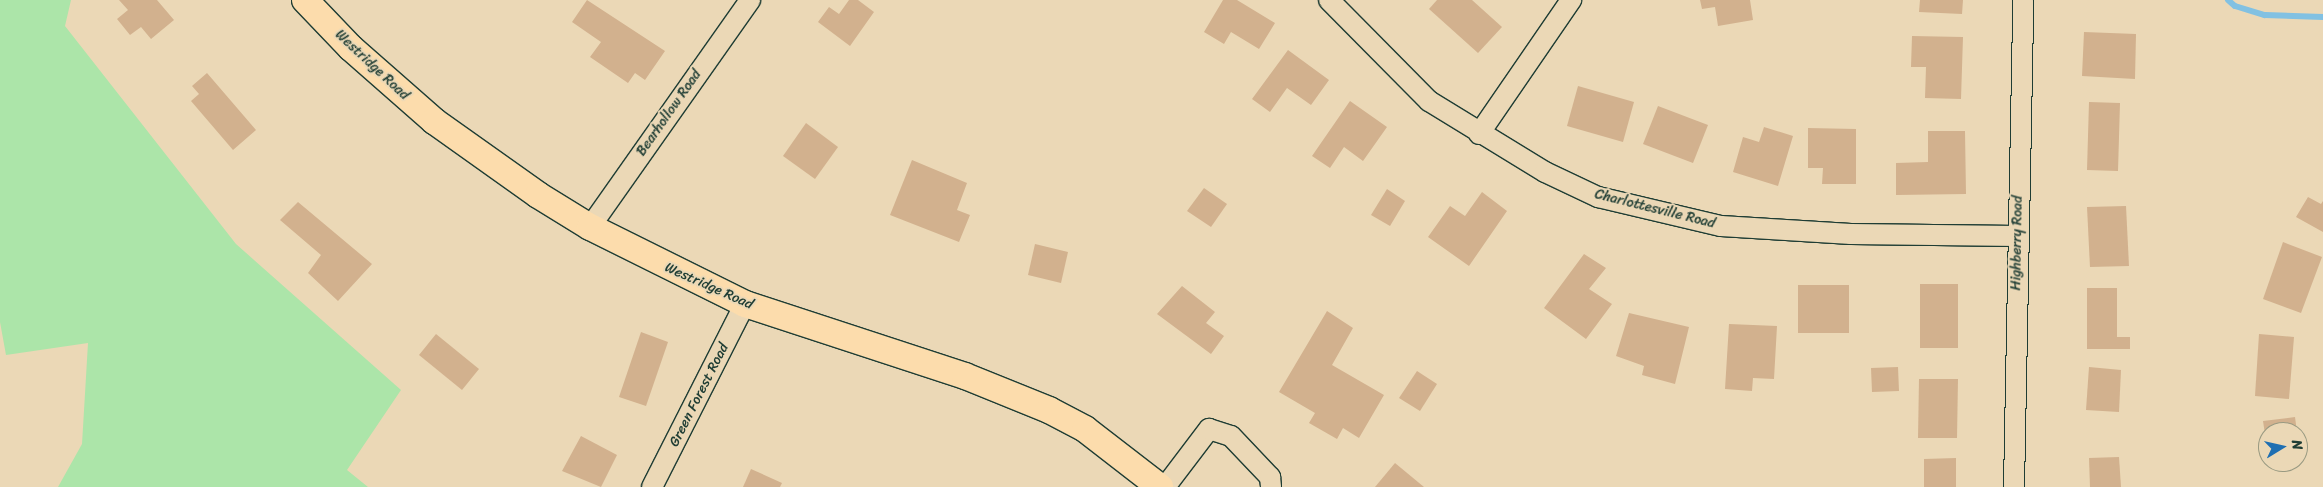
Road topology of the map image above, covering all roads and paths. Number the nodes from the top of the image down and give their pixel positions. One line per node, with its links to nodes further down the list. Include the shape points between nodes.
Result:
1 (305, 0): 7 (main road, Westridge Road, via 351,48 424,112 538,196)
2 (750, 0): 7 (street, Bearhollow Road)
3 (1329, 0): 6 (street, Charlottesville Road, via 1429,100)
4 (1571, 0): 6 (street)
5 (2023, 0): 8 (street, Highberry Road)
6 (1479, 134): 8 (street, Charlottesville Road, via 1545,172 1598,197 1721,226 1851,234)
7 (590, 227): 9 (main road, Westridge Road)
8 (2017, 236): 14 (street, Highberry Road)
9 (745, 304): 10 (street, Green Forest Road); 11 (main road, Westridge Road, via 965,376 1049,410 1085,430)
10 (652, 487)
11 (1160, 487)
12 (1165, 487): 13 (street, via 1208,429 1231,436 1270,477)
13 (1271, 487)
14 (2014, 487)

